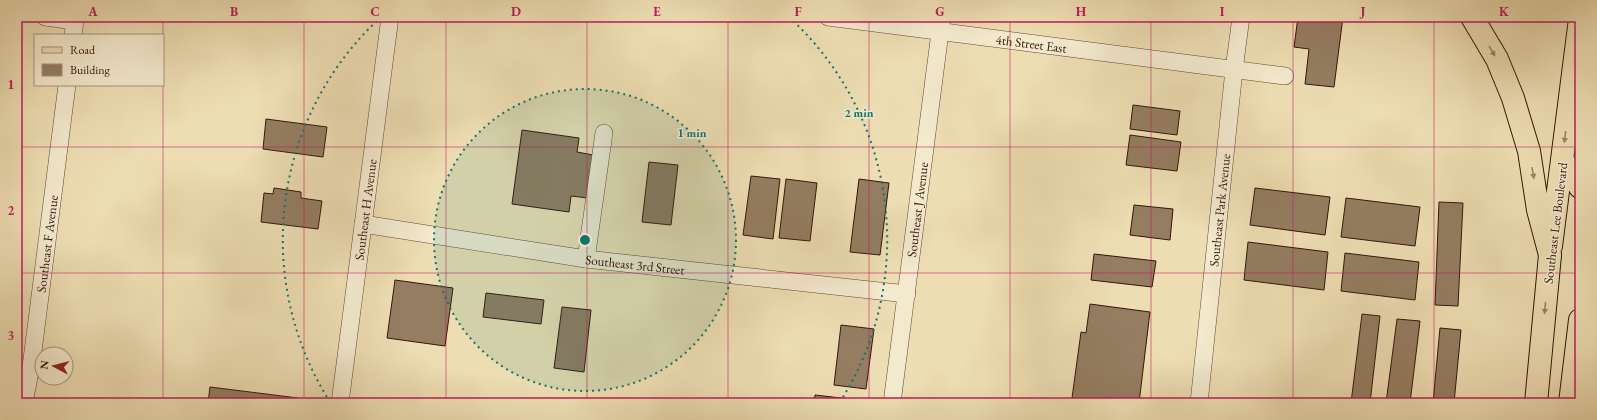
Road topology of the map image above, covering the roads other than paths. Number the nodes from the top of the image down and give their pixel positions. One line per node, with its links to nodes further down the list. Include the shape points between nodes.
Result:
1 (45, 17): 8 (street)
2 (390, 17): 15 (street, Southeast H Avenue)
3 (828, 17): 7 (street, 4th Street East)
4 (1241, 17): 9 (street, Southeast Park Avenue)
5 (1472, 17): 16 (main road, one-way to 16, via 1497,59 1513,98 1529,151 1538,210)
6 (1580, 20): 13 (main road, Southeast Lee Boulevard, one-way to 13)
7 (941, 24): 9 (street, 4th Street East); 18 (street, Southeast J Avenue)
8 (74, 28)
9 (1234, 70): 10 (street, 4th Street East); 23 (street, Southeast Park Avenue)
10 (1285, 76)
11 (67, 86): 20 (street, Southeast F Avenue, via 31,367)
12 (604, 133): 17 (street)
13 (1562, 159): 14 (main road); 16 (main road, Southeast Lee Boulevard)
14 (1580, 187)
15 (363, 224): 17 (street, Southeast 3rd Street); 21 (street, Southeast H Avenue)
16 (1550, 255): 24 (main road, Southeast Lee Boulevard, one-way to 24)
17 (586, 258): 18 (street, Southeast 3rd Street)
18 (907, 294): 22 (street, Southeast J Avenue)
19 (1580, 320): 25 (main road)
20 (24, 403)
21 (340, 403)
22 (892, 403)
23 (1199, 403)
24 (1536, 403)
25 (1570, 403)

